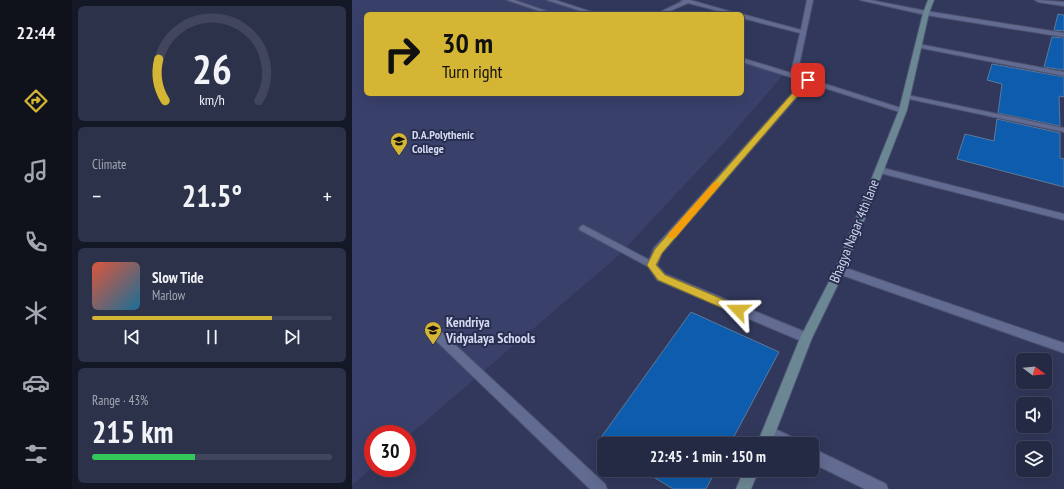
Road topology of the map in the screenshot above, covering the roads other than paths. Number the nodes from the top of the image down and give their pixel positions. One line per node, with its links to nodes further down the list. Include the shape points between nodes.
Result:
1 (509, 0): 9 (lane)
2 (550, 0): 10 (street)
3 (685, 0): 11 (street); 12 (street)
4 (810, 0): 15 (street)
5 (864, 0): 13 (street)
6 (931, 0): 13 (main road, Bhagya Nagar 4th lane)
7 (1038, 0): 8 (street)
8 (1064, 4)
9 (547, 12)
10 (588, 12)
11 (663, 12)
12 (729, 12)
13 (926, 13): 16 (street); 17 (main road, Bhagya Nagar 4th lane)
14 (744, 17): 15 (street)
15 (803, 32): 20 (street)
16 (1064, 35)
17 (918, 46): 19 (street); 22 (main road, Bhagya Nagar 4th lane)
18 (744, 61): 20 (street)
19 (1064, 74)
20 (794, 76): 21 (street)
21 (808, 80): 23 (street); 28 (street, via 658,251)
22 (907, 98): 23 (main road, Bhagya Nagar 4th lane); 24 (street)
23 (903, 110): 25 (main road, Bhagya Nagar 4th lane)
24 (1064, 130)
25 (879, 170): 26 (street); 29 (main road, Bhagya Nagar 4th lane)
26 (1064, 217)
27 (583, 228): 28 (lane)
28 (652, 265): 31 (street, via 661,277)
29 (840, 270): 31 (main road, Bhagya Nagar 4th lane); 32 (street)
30 (432, 330): 36 (lane)
31 (806, 338): 33 (main road, Bhagya Nagar 4th lane)
32 (1064, 348)
33 (766, 437)
34 (819, 458): 38 (street)
35 (749, 477): 37 (main road)
36 (600, 489)
37 (743, 489)
38 (881, 489)

